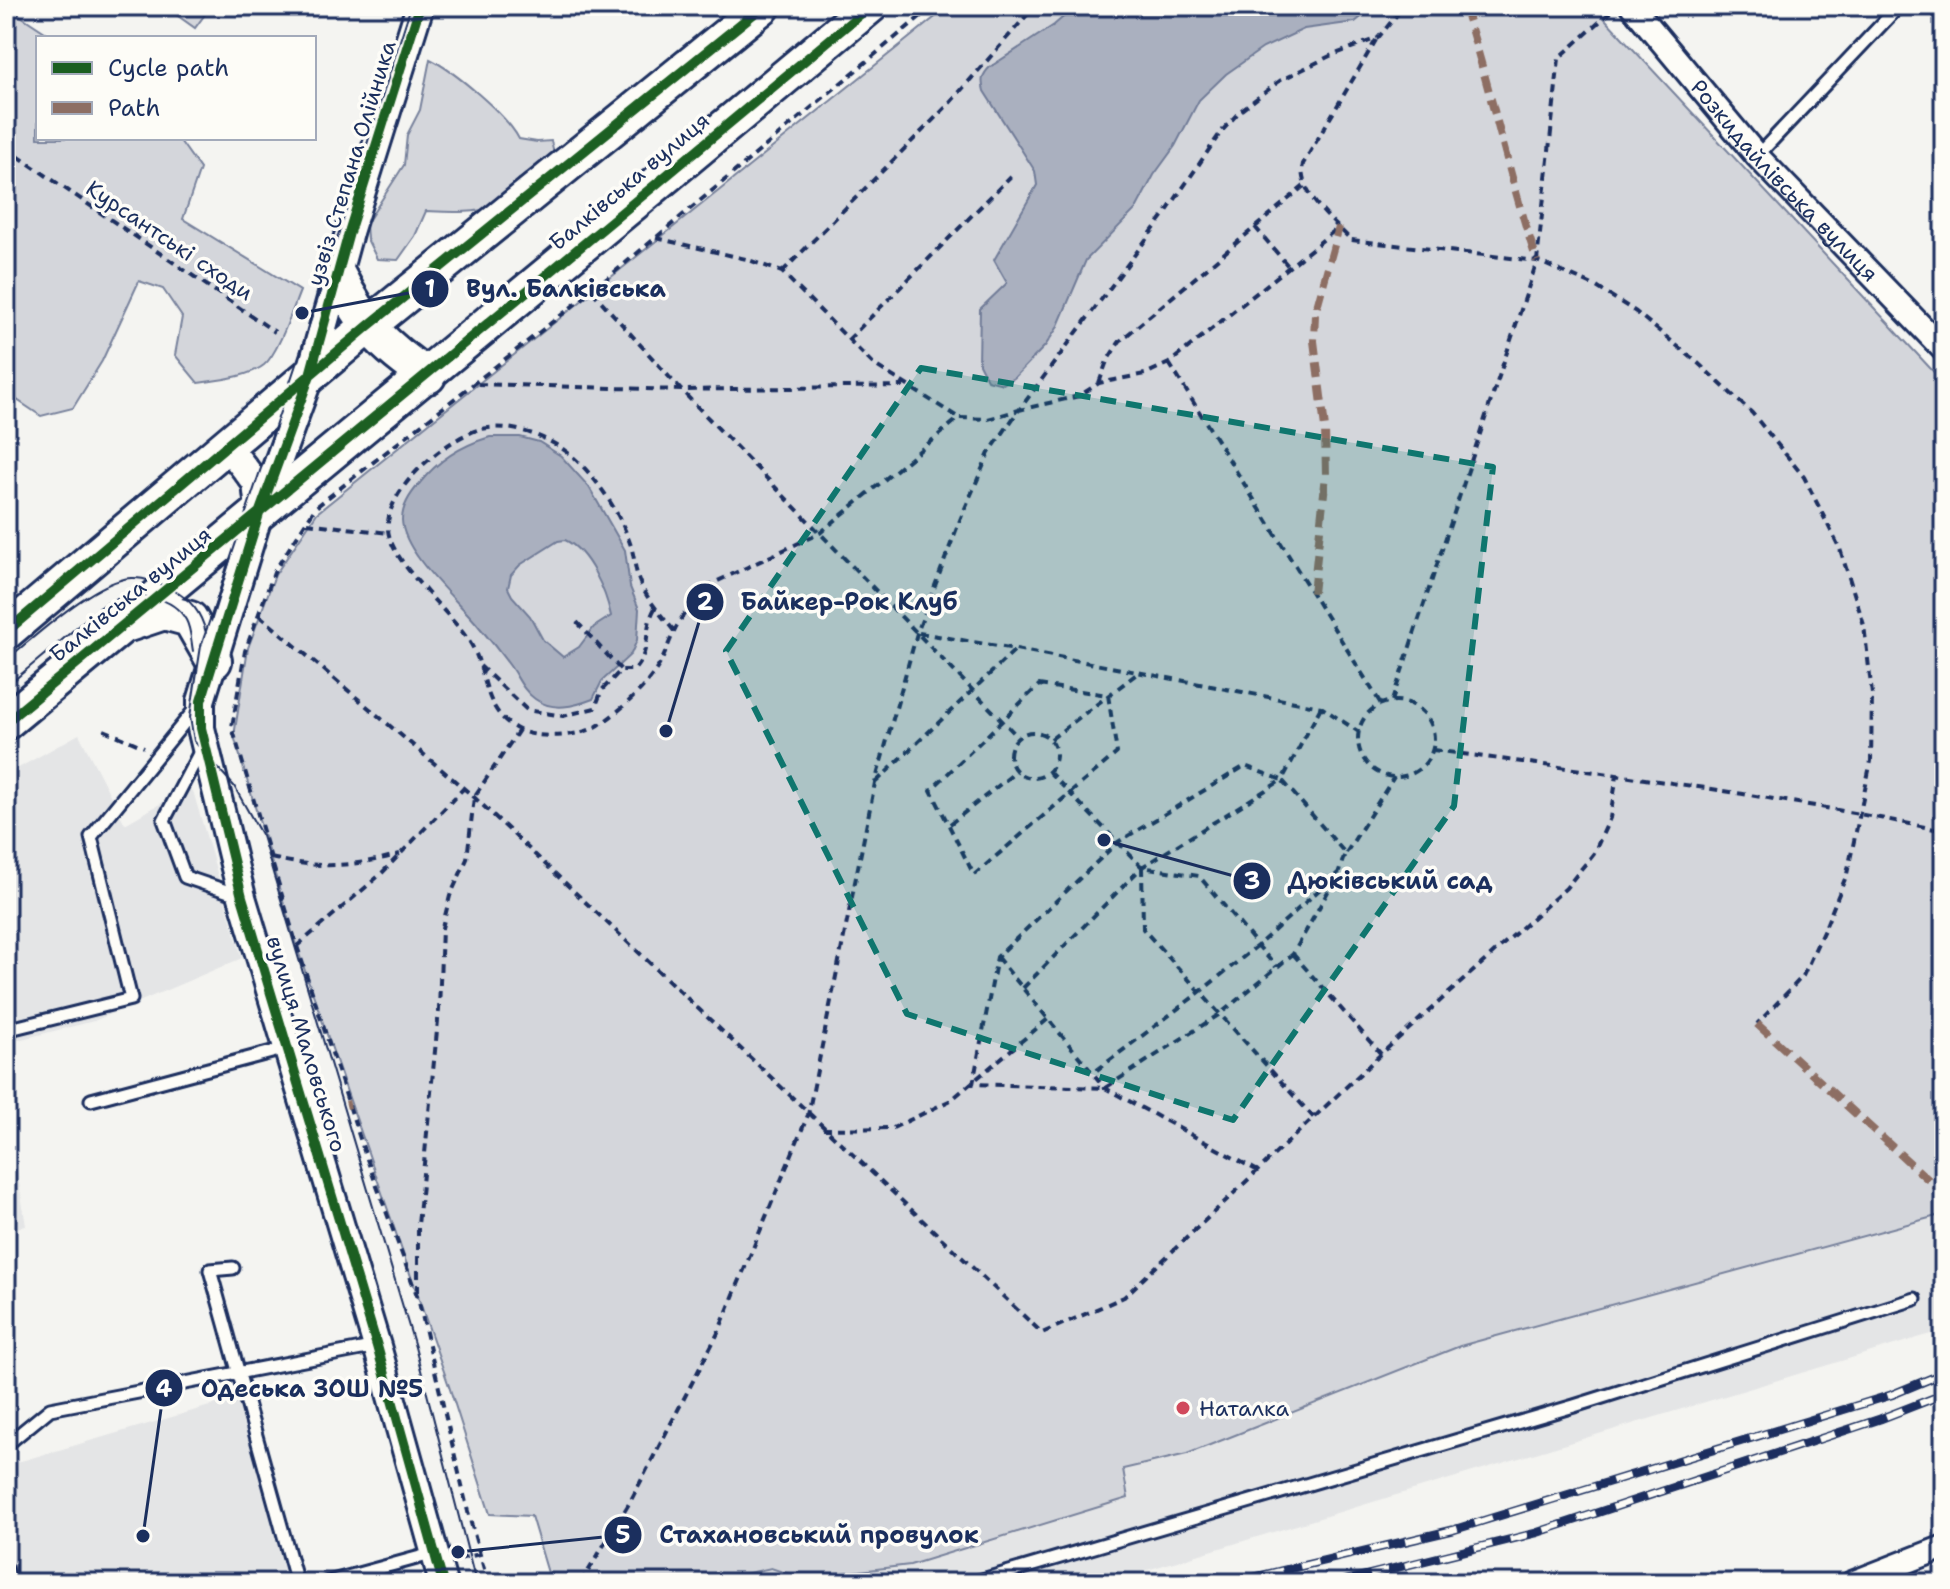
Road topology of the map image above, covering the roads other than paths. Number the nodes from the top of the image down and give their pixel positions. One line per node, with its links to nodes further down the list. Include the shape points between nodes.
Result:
1 (420, 6): 7 (street, узвіз Степана Олійника)
2 (763, 6): 8 (main road)
3 (870, 6): 11 (main road, Балківська вулиця)
4 (1632, 6): 6 (street, Розкидайлівська вулиця)
5 (1899, 6): 6 (lane)
6 (1757, 156): 9 (street, Розкидайлівська вулиця)
7 (338, 275): 8 (main road); 10 (street, узвіз Степана Олійника)
8 (368, 326): 10 (main road); 11 (main road)
9 (1944, 350)
10 (310, 375): 12 (main road); 13 (street, узвіз Степана Олійника)
11 (428, 376): 13 (main road, Балківська вулиця)
12 (228, 447): 13 (street, via 256,483); 15 (main road)
13 (259, 514): 14 (main road, Балківська вулиця); 16 (street, вулиця Маловського)
14 (120, 626): 16 (main road, via 164,612 190,619); 18 (main road, Балківська вулиця)
15 (6, 632)
16 (214, 661): 17 (street, вулиця Маловського)
17 (201, 701): 19 (street, вулиця Маловського); 21 (lane, via 91,837 131,999)
18 (6, 722)
19 (204, 744): 20 (street, вулиця Маловського); 20 (lane, via 164,820 185,877)
20 (242, 897): 22 (street, вулиця Маловського)
21 (6, 1030)
22 (287, 1048): 23 (lane); 26 (street, вулиця Маловського)
23 (91, 1100)
24 (233, 1268): 27 (lane, via 210,1270)
25 (1915, 1299): 36 (lane, via 1574,1406)
26 (377, 1346): 27 (lane); 30 (street, вулиця Маловського)
27 (239, 1372): 28 (lane, via 50,1409); 33 (lane)
28 (6, 1445)
29 (1944, 1547): 37 (street)
30 (435, 1553): 34 (lane); 35 (street, вулиця Маловського)
31 (6, 1568): 32 (lane)
32 (11, 1583)
33 (297, 1583)
34 (325, 1583)
35 (443, 1583)
36 (972, 1583)
37 (1852, 1583)

